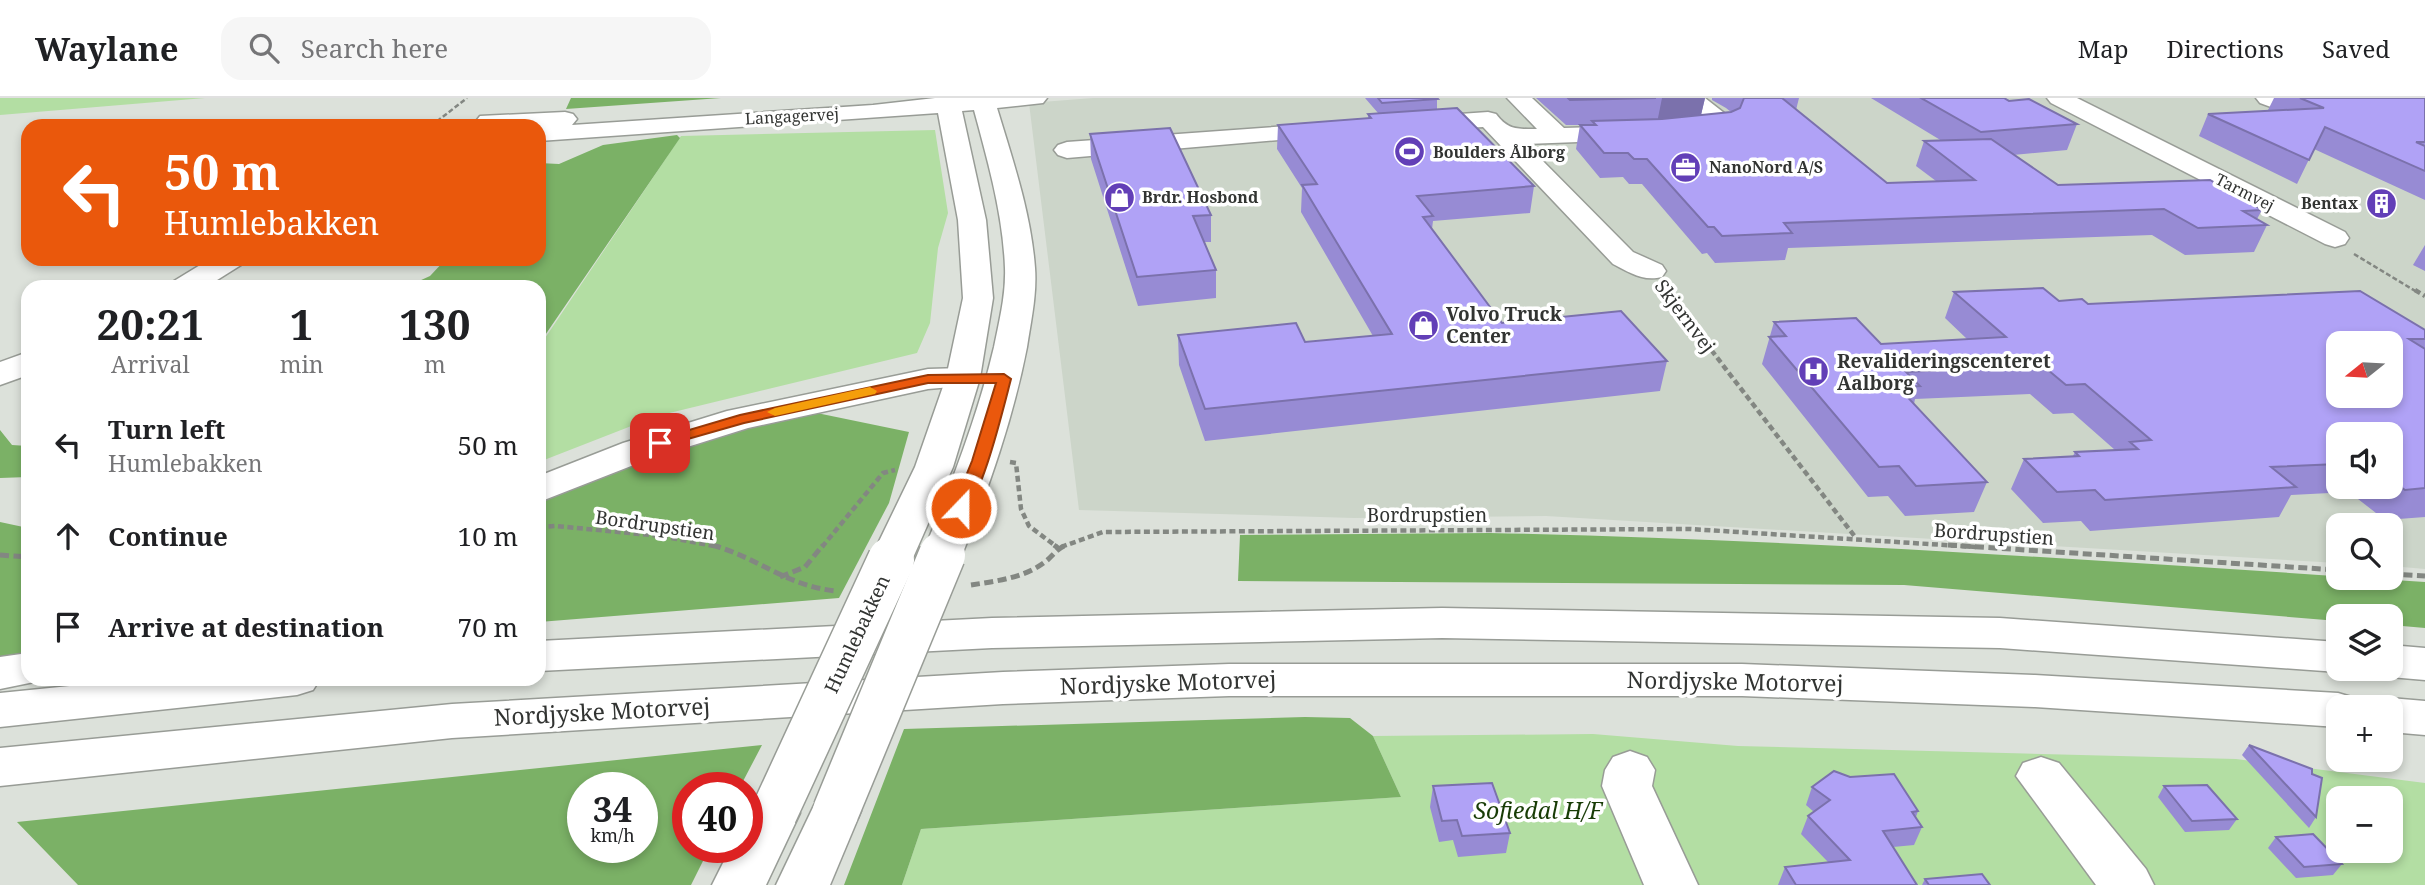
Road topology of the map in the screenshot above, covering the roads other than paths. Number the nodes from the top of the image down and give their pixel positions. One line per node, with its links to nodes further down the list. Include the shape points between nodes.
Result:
1 (496, 98): 11 (main road)
2 (868, 98): 12 (main road, Langagervej)
3 (1035, 98): 9 (main road, Langagervej)
4 (1467, 98): 15 (main road, Skjernvej)
5 (1519, 98): 17 (main road)
6 (1690, 98): 17 (main road, via 1725,123 1722,127)
7 (2059, 98): 19 (main road, Tarmvej)
8 (2268, 98): 10 (main road, via 2290,107)
9 (962, 100): 16 (main road, Langagervej); 25 (main road, Humlebakken, via 978,298); 26 (main road, via 1010,195 1020,270)
10 (2425, 103)
11 (488, 119)
12 (546, 121)
13 (1397, 125): 15 (main road)
14 (1357, 128): 18 (main road)
15 (1497, 128): 17 (main road); 21 (main road, Skjernvej, via 1623,258)
16 (546, 133)
17 (1558, 135)
18 (1067, 150)
19 (2335, 238)
20 (220, 266): 22 (main road)
21 (1651, 271)
22 (196, 280)
23 (21, 365): 24 (main road)
24 (0, 375)
25 (963, 378): 26 (main road); 27 (main road, via 928,379 740,419 636,451); 42 (main road, Humlebakken, bridge, via 934,467)
26 (1004, 379): 43 (main road, bridge, via 956,570)
27 (546, 487)
28 (546, 656): 29 (main road, via 1006,633 1442,624 2000,633)
29 (2326, 656)
30 (2403, 662): 31 (main road)
31 (2425, 664)
32 (21, 669): 33 (main road)
33 (0, 673)
34 (230, 686): 36 (main road)
35 (2326, 709): 39 (main road, Nordjyske Motorvej, via 2035,691 1742,680 1229,680 1003,688 452,721)
36 (0, 710)
37 (2403, 716): 38 (main road)
38 (2425, 718)
39 (0, 766)
40 (1630, 770): 44 (main road, via 1627,786)
41 (2041, 776): 45 (main road)
42 (739, 885)
43 (803, 885)
44 (1671, 885)
45 (2127, 885)

